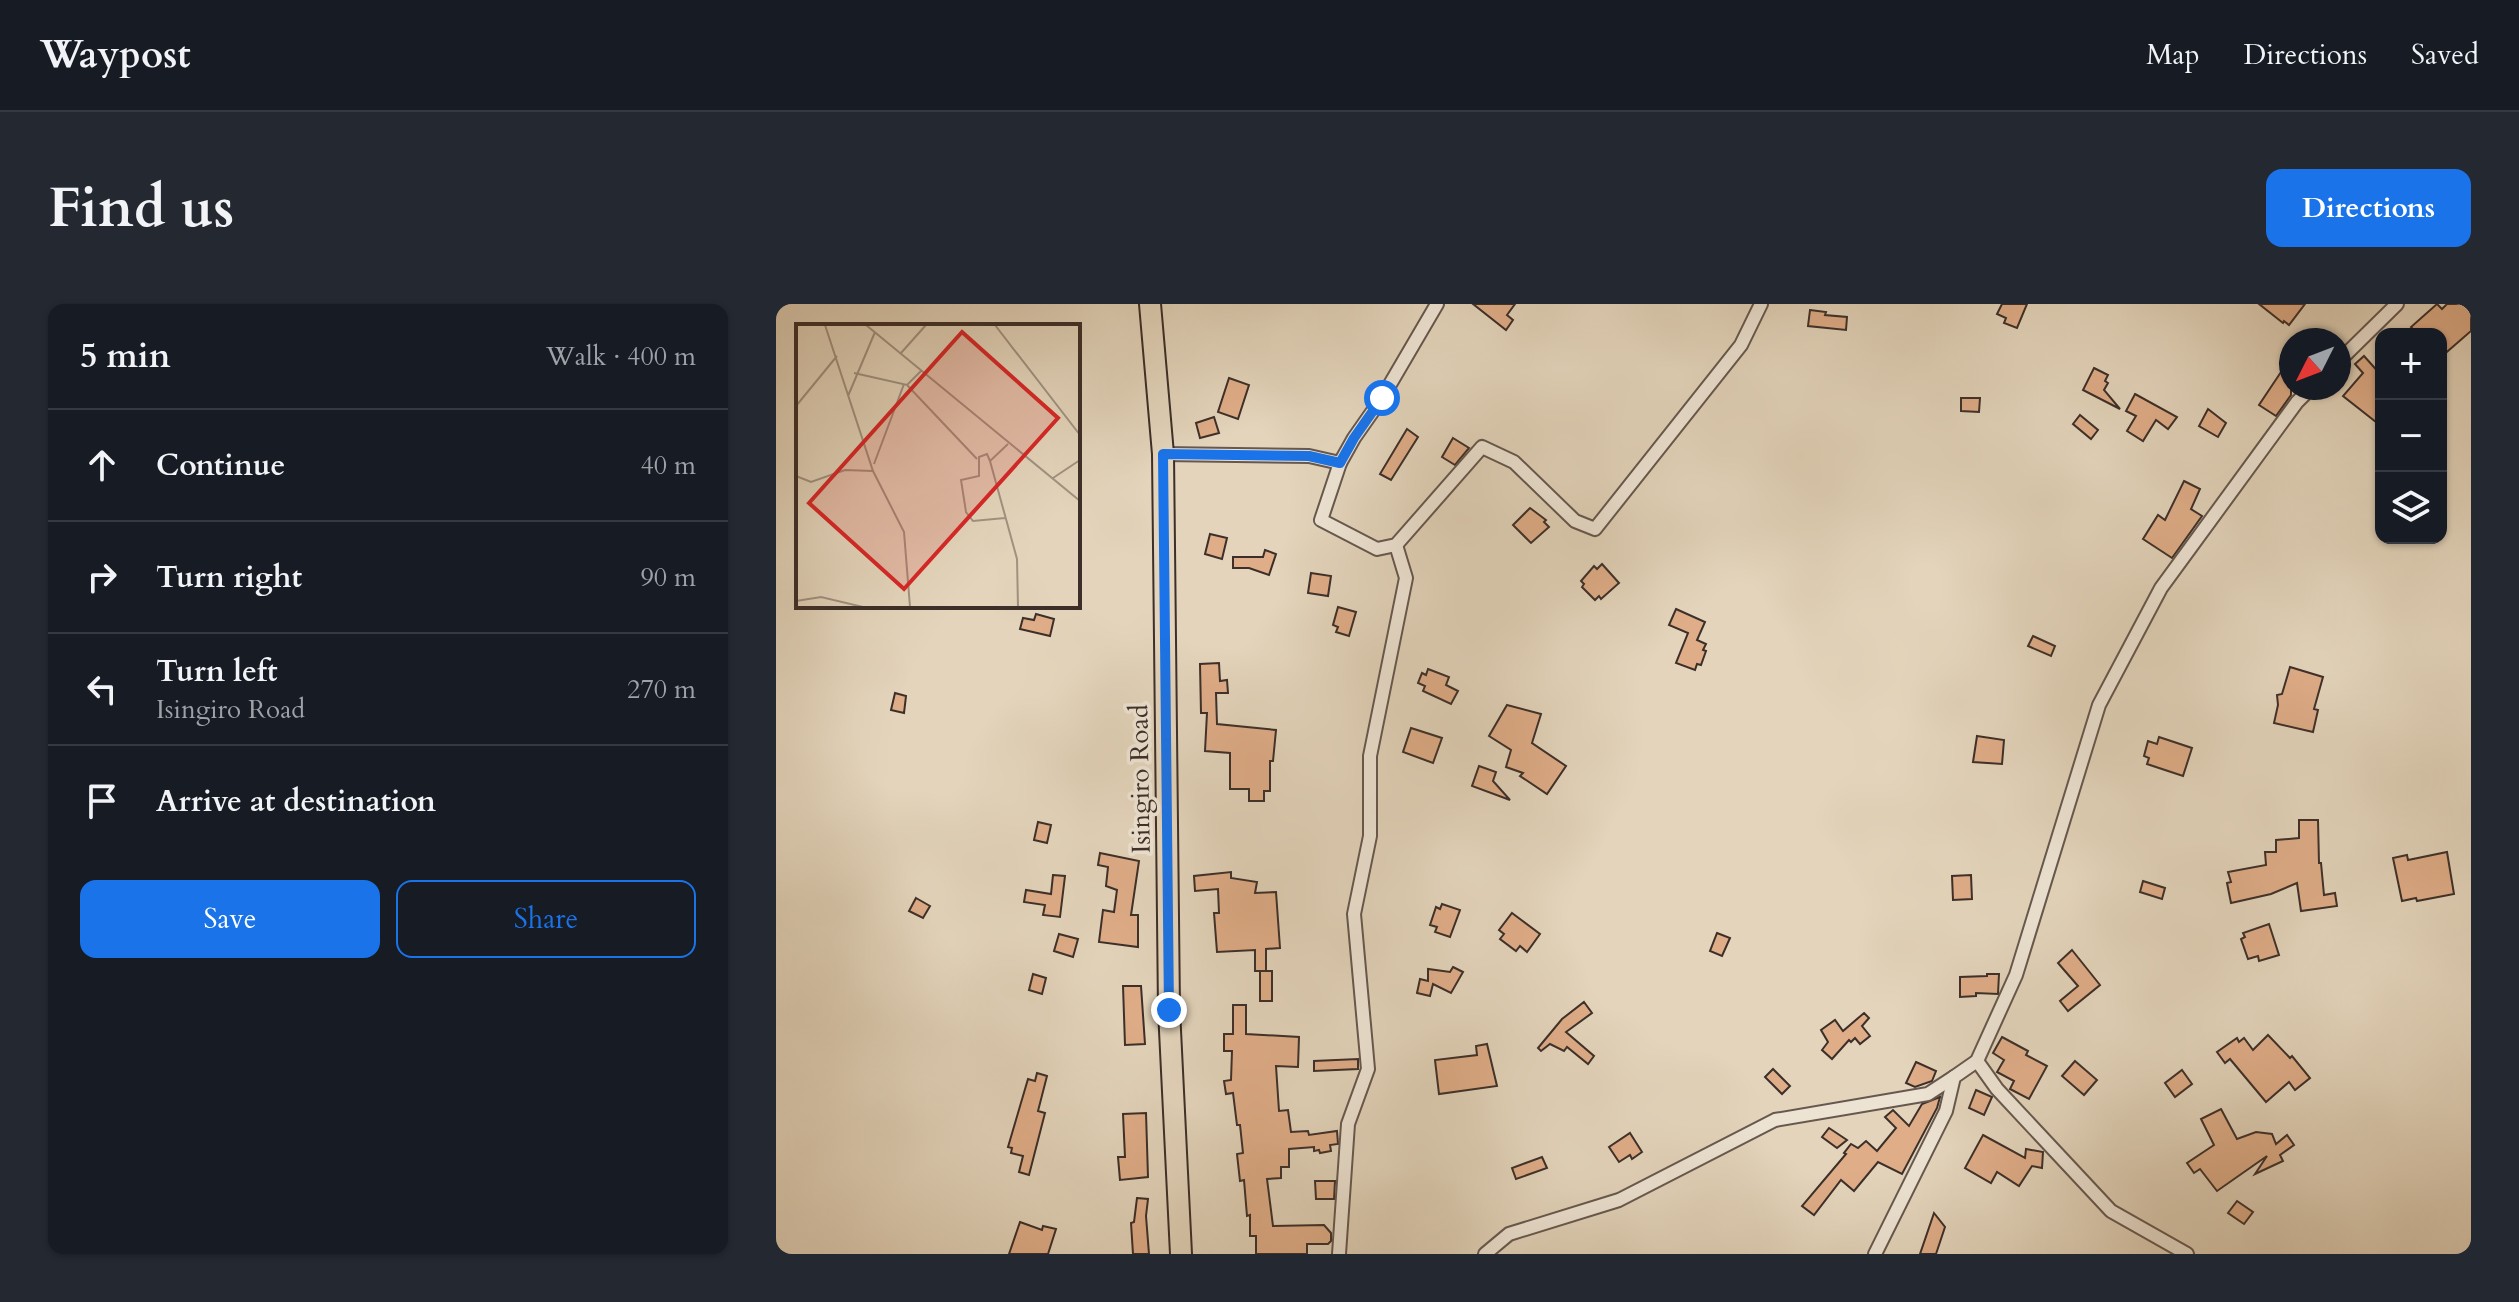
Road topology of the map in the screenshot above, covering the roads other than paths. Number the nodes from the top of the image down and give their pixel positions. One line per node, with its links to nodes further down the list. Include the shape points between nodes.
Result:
1 (1150, 304): 7 (main road, Isingiro Road)
2 (1437, 304): 8 (street)
3 (1761, 304): 9 (street, via 1741,345 1595,529 1575,521 1514,462 1482,447)
4 (2397, 304): 5 (street)
5 (2351, 349)
6 (2299, 400): 10 (street, via 2161,588 2099,705 2016,975)
7 (1163, 454): 8 (street, via 1309,456); 12 (main road, Isingiro Road, via 1169,1010)
8 (1340, 463): 9 (street, via 1321,520 1377,549)
9 (1396, 545): 13 (street, via 1406,578 1370,756 1370,836 1354,914 1368,1069 1348,1124)
10 (1977, 1061): 11 (street); 16 (street, via 2111,1211)
11 (1954, 1077): 14 (street, via 1928,1094 1775,1120 1619,1200 1509,1234); 15 (street, via 1946,1111)
12 (1181, 1254)
13 (1339, 1254)
14 (1485, 1254)
15 (1875, 1254)
16 (2187, 1254)

